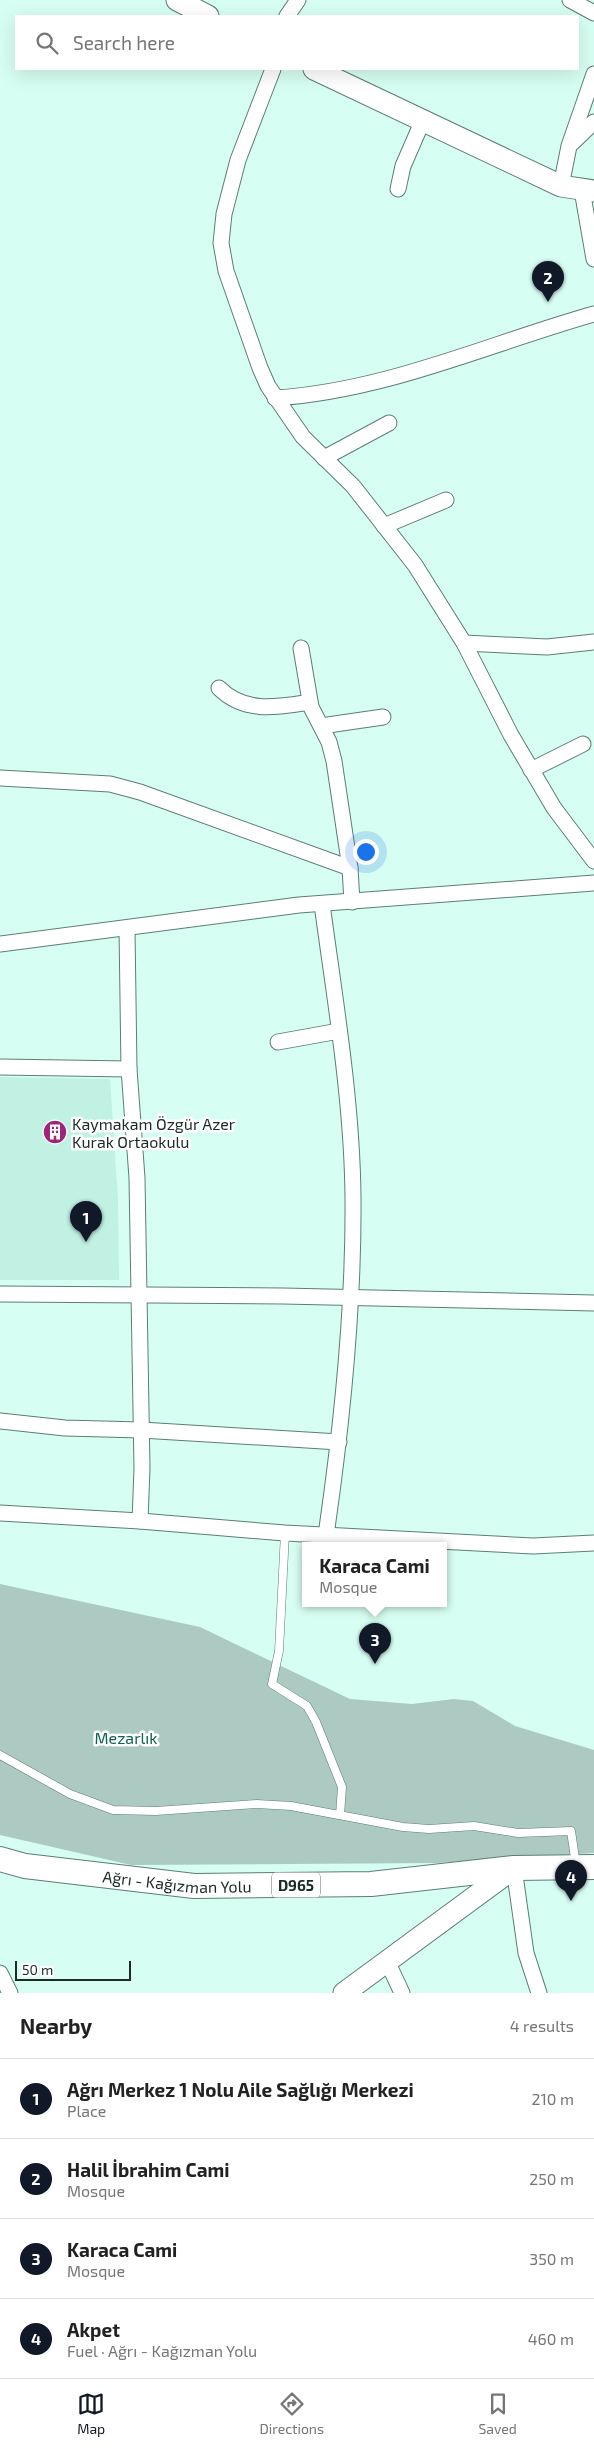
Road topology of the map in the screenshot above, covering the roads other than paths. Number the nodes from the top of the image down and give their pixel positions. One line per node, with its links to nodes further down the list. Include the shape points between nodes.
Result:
1 (176, 0): 5 (street)
2 (298, 0): 6 (street)
3 (570, 0): 4 (street)
4 (594, 13)
5 (206, 15)
6 (289, 15)
7 (273, 70): 18 (street, via 238,160 224,214 221,243 226,271 260,368)
8 (316, 70): 10 (street)
9 (594, 74): 12 (street)
10 (423, 120): 13 (street); 14 (street, via 403,166)
11 (594, 122): 12 (street)
12 (569, 146): 13 (street)
13 (561, 186): 15 (street)
14 (398, 189)
15 (588, 191): 16 (street)
16 (594, 259)
17 (594, 314): 18 (street, via 386,380 336,392)
18 (275, 398): 20 (street, via 303,437)
19 (389, 423): 20 (street)
20 (324, 458): 22 (street, via 353,486)
21 (446, 500): 22 (street)
22 (384, 526): 24 (street, via 415,565)
23 (594, 642): 24 (street, via 547,646)
24 (464, 643): 31 (street)
25 (301, 648): 27 (street)
26 (219, 688): 27 (street, via 224,694 258,708)
27 (310, 702): 29 (street)
28 (383, 717): 29 (street)
29 (321, 726): 34 (street, via 334,762)
30 (583, 744): 31 (street)
31 (531, 770): 33 (street, via 554,808)
32 (0, 778): 34 (street, via 110,784)
33 (594, 861)
34 (350, 868): 36 (street)
35 (594, 883): 36 (street)
36 (352, 902): 37 (street)
37 (322, 904): 38 (street); 40 (street)
38 (127, 929): 39 (street); 43 (street)
39 (0, 944)
40 (339, 1031): 41 (street); 46 (street, via 353,1196)
41 (278, 1042)
42 (0, 1067): 43 (street)
43 (128, 1069): 45 (street, via 137,1178)
44 (0, 1294): 45 (street)
45 (140, 1295): 46 (street); 49 (street)
46 (349, 1298): 47 (street); 50 (street)
47 (594, 1303)
48 (0, 1421): 49 (street, via 65,1428)
49 (141, 1430): 50 (street); 52 (street)
50 (339, 1442): 54 (street)
51 (0, 1514): 52 (street)
52 (140, 1521): 53 (street)
53 (285, 1533): 54 (street); 57 (lane, via 279,1651 272,1684 307,1706 316,1722 342,1787)
54 (326, 1535): 55 (street, via 533,1546)
55 (594, 1543)
56 (0, 1754): 57 (lane, via 70,1794 113,1810 156,1811 257,1804)
57 (340, 1815): 59 (lane, via 403,1827 474,1826 518,1833 571,1831)
58 (0, 1859): 60 (main road, Ağrı - Kağızman Yolu / D965, via 25,1866 194,1886 371,1884)
59 (585, 1867): 60 (main road, Ağrı - Kağızman Yolu / D965)
60 (514, 1868): 61 (street); 66 (street, via 526,1952)
61 (388, 1963): 64 (street); 65 (street)
62 (0, 1972): 63 (street)
63 (10, 1993)
64 (344, 1993)
65 (402, 1993)
66 (539, 1993)

